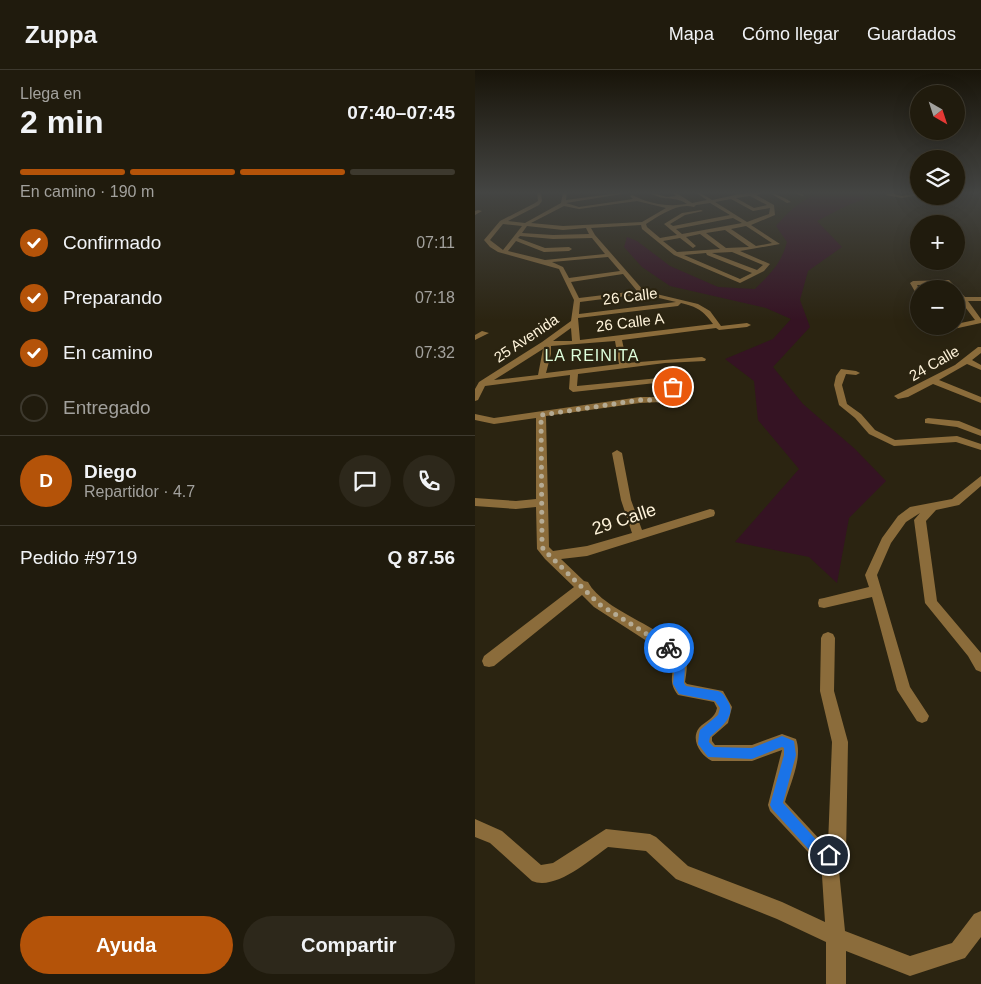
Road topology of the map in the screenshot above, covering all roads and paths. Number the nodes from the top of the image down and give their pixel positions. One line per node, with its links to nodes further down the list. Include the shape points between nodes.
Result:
1 (491, 235): 16 (street, 25 Avenida, via 487,240 489,244)
2 (652, 235): 11 (street)
3 (687, 235): 9 (street)
4 (705, 235): 15 (street)
5 (736, 235): 13 (street)
6 (763, 235): 13 (street, via 777,244)
7 (517, 236): 10 (street); 14 (street, via 545,250); 16 (street)
8 (593, 236): 10 (street); 19 (street)
9 (680, 236): 11 (street); 12 (street)
10 (563, 237): 14 (street)
11 (659, 240): 18 (street)
12 (693, 246)
13 (755, 248): 15 (street)
14 (569, 249): 20 (street)
15 (730, 250): 17 (street); 23 (street, via 767,263)
16 (505, 251): 21 (street, 25 Avenida)
17 (705, 252): 18 (street); 23 (street)
18 (676, 254): 23 (street, via 740,281)
19 (611, 256): 20 (street); 22 (street)
20 (575, 258): 21 (street)
21 (541, 261): 24 (street, 25 Avenida, via 561,268)
22 (624, 272): 24 (street); 25 (street)
23 (757, 272)
24 (569, 280): 28 (street, 25 Avenida)
25 (643, 292): 28 (street); 29 (street)
26 (965, 299): 27 (street)
27 (981, 299)
28 (577, 300): 31 (street, 25 Avenida)
29 (687, 302): 31 (street, 26 Calle); 34 (street, via 703,308)
30 (965, 302): 32 (street, via 979,321)
31 (575, 319): 38 (street, 25 Avenida); 39 (street, 25 Avenida)
32 (965, 323)
33 (747, 325): 34 (street, 26 Calle A)
34 (719, 327): 37 (street, 26 Calle A)
35 (485, 333): 36 (street)
36 (475, 338)
37 (618, 338): 38 (street, 26 Calle A); 43 (street)
38 (576, 342): 39 (street, 26 Calle A)
39 (546, 344): 47 (street); 49 (street, 25 Avenida)
40 (981, 349): 42 (street, 24 Calle)
41 (702, 359): 43 (street)
42 (967, 361): 44 (street); 48 (street, 24 Calle)
43 (623, 366): 45 (street)
44 (981, 368)
45 (574, 373): 47 (street); 53 (street, via 573,389 680,378 659,400)
46 (856, 373): 57 (street, via 844,371 837,385 843,405 872,432 894,444 957,439)
47 (541, 377): 49 (street)
48 (931, 380): 50 (street, 24 Calle); 52 (street)
49 (482, 384): 51 (street, 25 Avenida)
50 (898, 396)
51 (475, 398)
52 (981, 400)
53 (541, 415): 54 (street, via 494,421); 61 (street)
54 (475, 417)
55 (928, 421): 56 (street, via 959,424)
56 (981, 433)
57 (981, 447)
58 (617, 453): 64 (street)
59 (981, 480): 62 (street, via 955,502)
60 (475, 502): 61 (street, via 516,505)
61 (542, 502): 65 (street, via 543,549)
62 (933, 506): 67 (street, via 914,510 902,519 886,541 871,575); 71 (street, via 920,520 931,603)
63 (710, 513): 64 (street, 29 Calle)
64 (638, 535): 65 (street, 29 Calle, via 587,551)
65 (549, 556): 66 (street)
66 (584, 586): 70 (street); 74 (street, via 599,604 675,652 681,661 678,684 683,690 718,696 725,707 723,718 704,734 703,744 712,752 752,753 782,742 790,745 776,805 816,848)
67 (876, 591): 68 (street); 72 (street, via 904,690)
68 (823, 603)
69 (828, 638): 74 (street, via 827,691 840,742 837,853)
70 (489, 661)
71 (981, 665)
72 (922, 716)
73 (475, 828): 76 (street, via 496,837 537,875 557,871 606,838 650,843 682,873 782,911)
74 (829, 855): 76 (street)
75 (981, 921): 76 (street, via 958,951 910,966)
76 (836, 937): 77 (street)
77 (836, 984)

